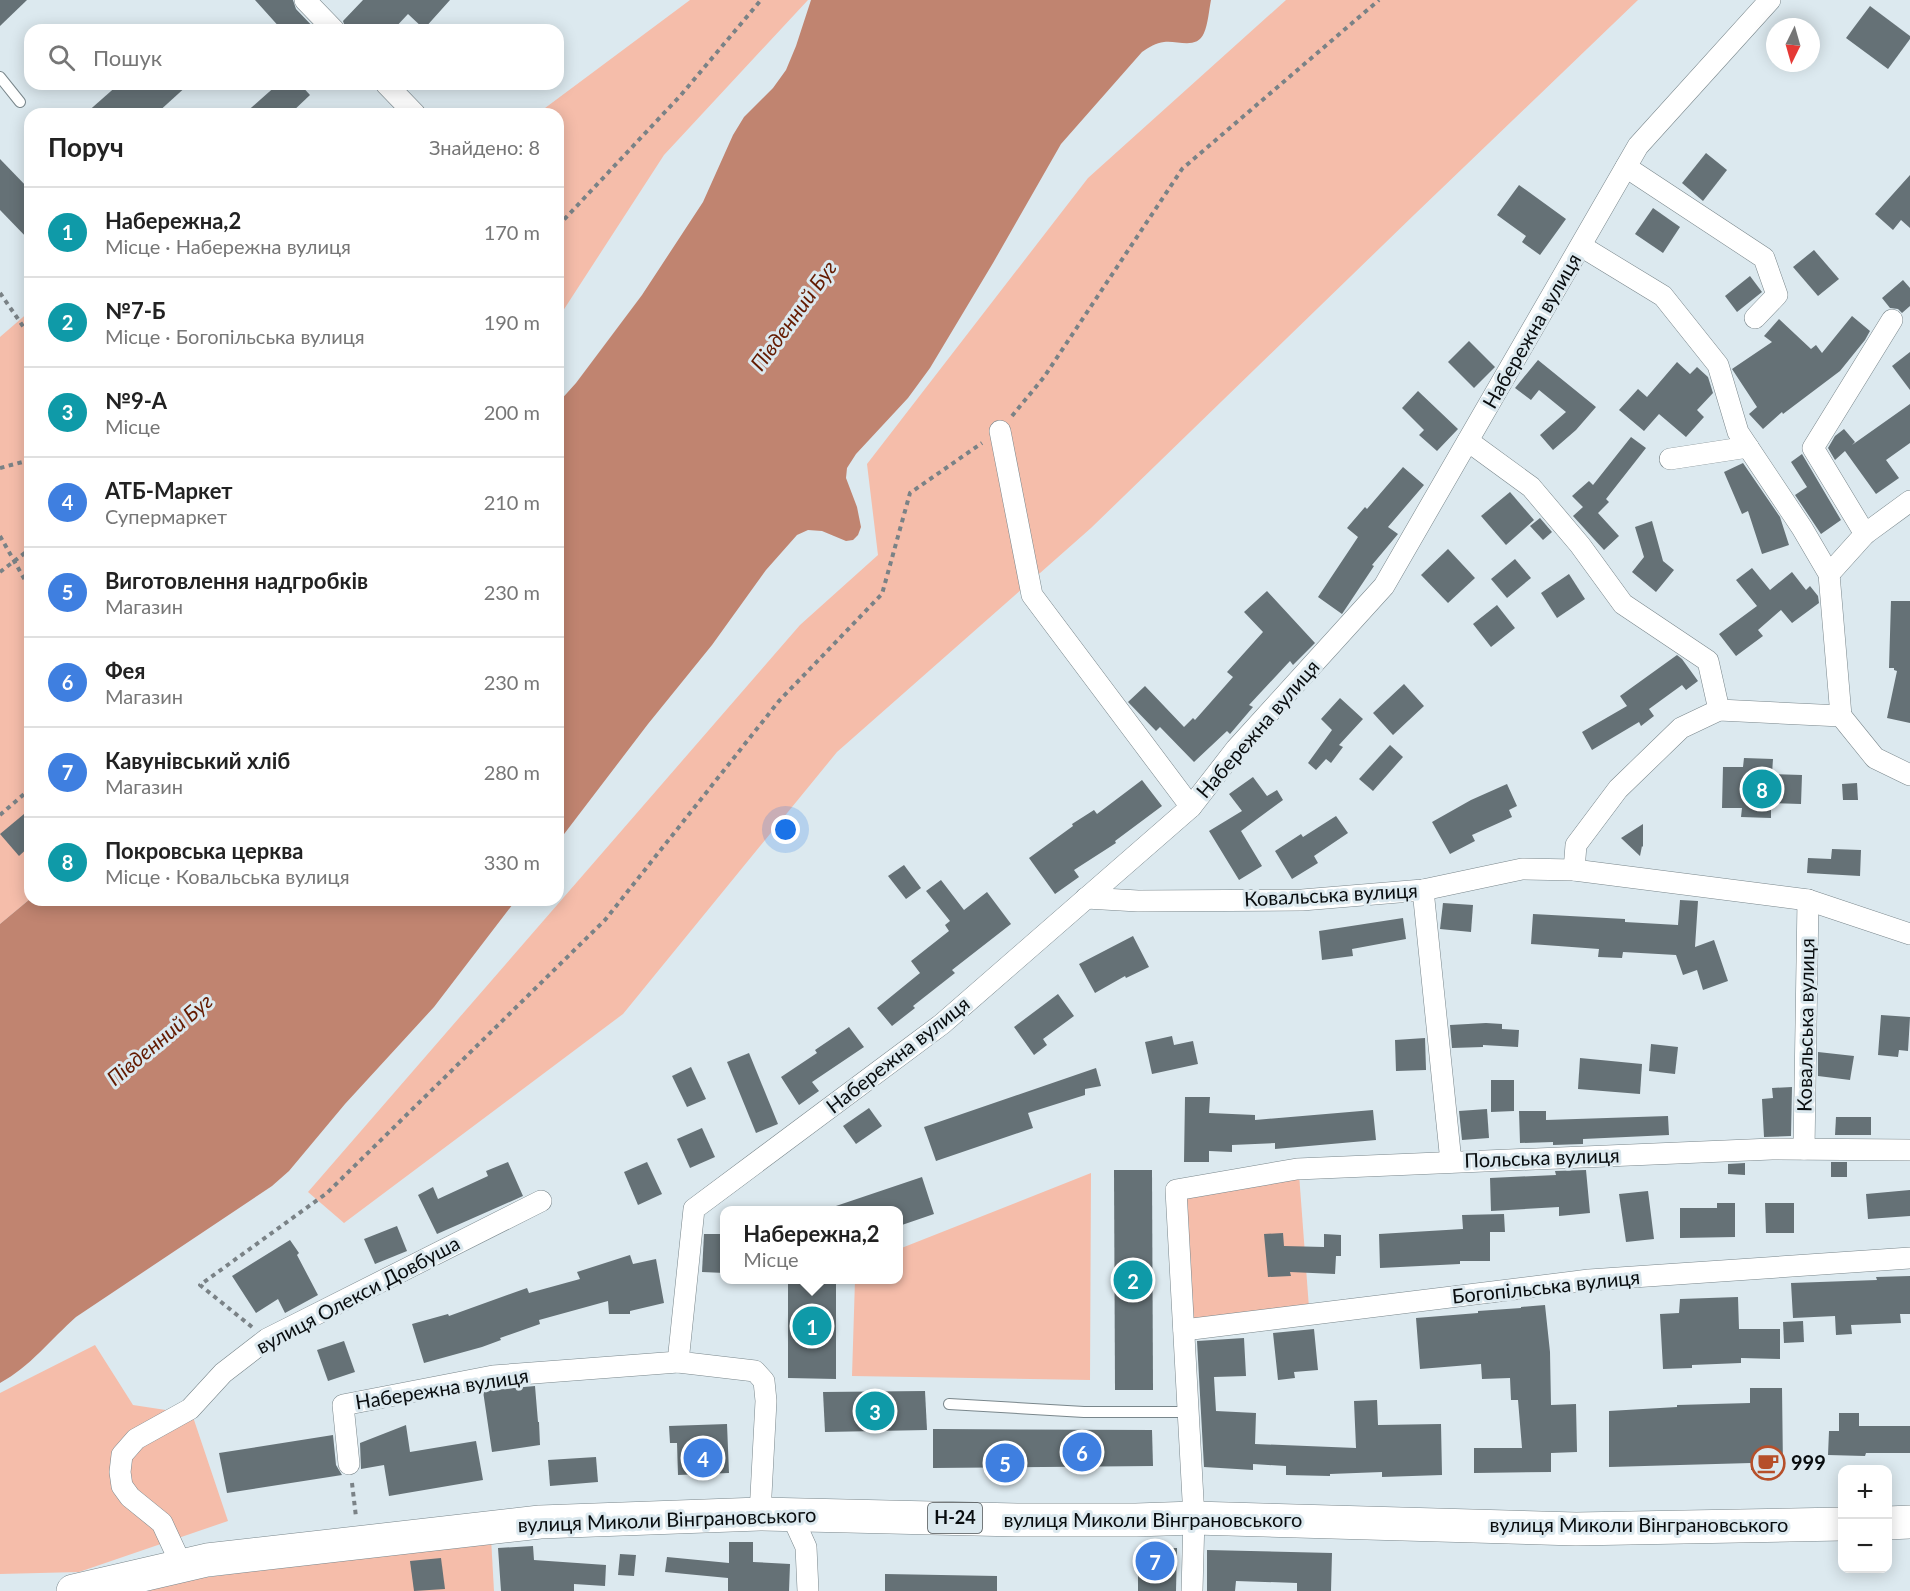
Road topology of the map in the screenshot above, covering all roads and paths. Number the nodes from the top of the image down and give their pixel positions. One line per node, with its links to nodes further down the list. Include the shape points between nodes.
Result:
1 (305, 0): 5 (street)
2 (761, 0): 11 (path, via 681,95)
3 (1379, 0): 17 (path, via 1182,169 1044,376)
4 (1770, 0): 10 (street, Набережна вулиця, via 1638,146)
5 (328, 24)
6 (0, 77): 8 (lane)
7 (392, 90): 9 (street)
8 (20, 102)
9 (409, 108)
10 (1626, 167): 12 (street, Набережна вулиця); 14 (street, via 1764,258 1778,295)
11 (564, 220)
12 (1581, 246): 18 (street, Набережна вулиця); 19 (street, via 1663,296 1718,365 1738,432)
13 (0, 293): 16 (path)
14 (1755, 318)
15 (1892, 320): 24 (street, via 1813,448)
16 (24, 328)
17 (1000, 431): 35 (street, via 1032,595); 48 (path, via 910,493 882,594 779,701 605,920 327,1193 200,1285)
18 (1468, 441): 31 (street, via 1531,487 1623,604 1708,661); 35 (street, Набережна вулиця, via 1384,586 1236,749)
19 (1748, 447): 20 (street); 29 (street)
20 (1670, 459)
21 (24, 462): 22 (path)
22 (0, 468)
23 (1910, 501): 24 (street)
24 (1865, 534): 29 (street)
25 (0, 536): 27 (path)
26 (24, 554): 27 (path)
27 (14, 562): 28 (path); 30 (path)
28 (0, 573)
29 (1829, 574): 32 (street)
30 (24, 579)
31 (1719, 710): 32 (street); 37 (street, via 1681,728 1618,789 1576,845)
32 (1841, 716): 33 (street, via 1875,758)
33 (1910, 775)
34 (24, 794): 36 (path)
35 (1191, 807): 39 (street, Набережна вулиця)
36 (0, 815)
37 (1574, 870): 38 (street, Ковальська вулиця, via 1522,868); 40 (street, Ковальська вулиця)
38 (1423, 890): 39 (street, Ковальська вулиця, via 1302,900); 44 (street)
39 (1086, 898): 49 (street, Набережна вулиця, via 942,1024 694,1209)
40 (1808, 900): 41 (street, Ковальська вулиця); 42 (street, Ковальська вулиця)
41 (1910, 934)
42 (1804, 1149): 43 (street, Польська вулиця); 44 (street, Польська вулиця)
43 (1910, 1150)
44 (1451, 1162): 47 (street, Польська вулиця, via 1298,1169 1176,1190)
45 (541, 1201): 48 (street, вулиця Олекси Довбуша)
46 (1910, 1258): 47 (street, Богопільська вулиця, via 1589,1280)
47 (1184, 1330): 51 (street)
48 (267, 1339): 59 (street, вулиця Олекси Довбуша, via 223,1373 190,1409 136,1439 122,1455 122,1486 162,1523)
49 (678, 1362): 52 (street, Набережна вулиця, via 493,1376 343,1405); 53 (street, Набережна вулиця, via 755,1371 764,1381)
50 (949, 1404): 51 (lane, via 1084,1412)
51 (1189, 1412): 54 (street)
52 (350, 1464): 58 (path)
53 (776, 1514): 54 (main road, вулиця Миколи Вінграновського / Н-24, via 1017,1520); 58 (main road, вулиця Миколи Вінграновського / Н-24, via 540,1522); 61 (street, via 806,1547)
54 (1194, 1518): 57 (main road, вулиця Миколи Вінграновського / Н-24, via 1576,1528); 62 (street)
55 (1910, 1522): 56 (main road)
56 (1892, 1523)
57 (1838, 1524)
58 (358, 1542): 59 (main road, вулиця Миколи Вінграновського / Н-24)
59 (182, 1566): 60 (main road, вулиця Миколи Вінграновського / Н-24)
60 (73, 1591)
61 (808, 1591)
62 (1192, 1591)

